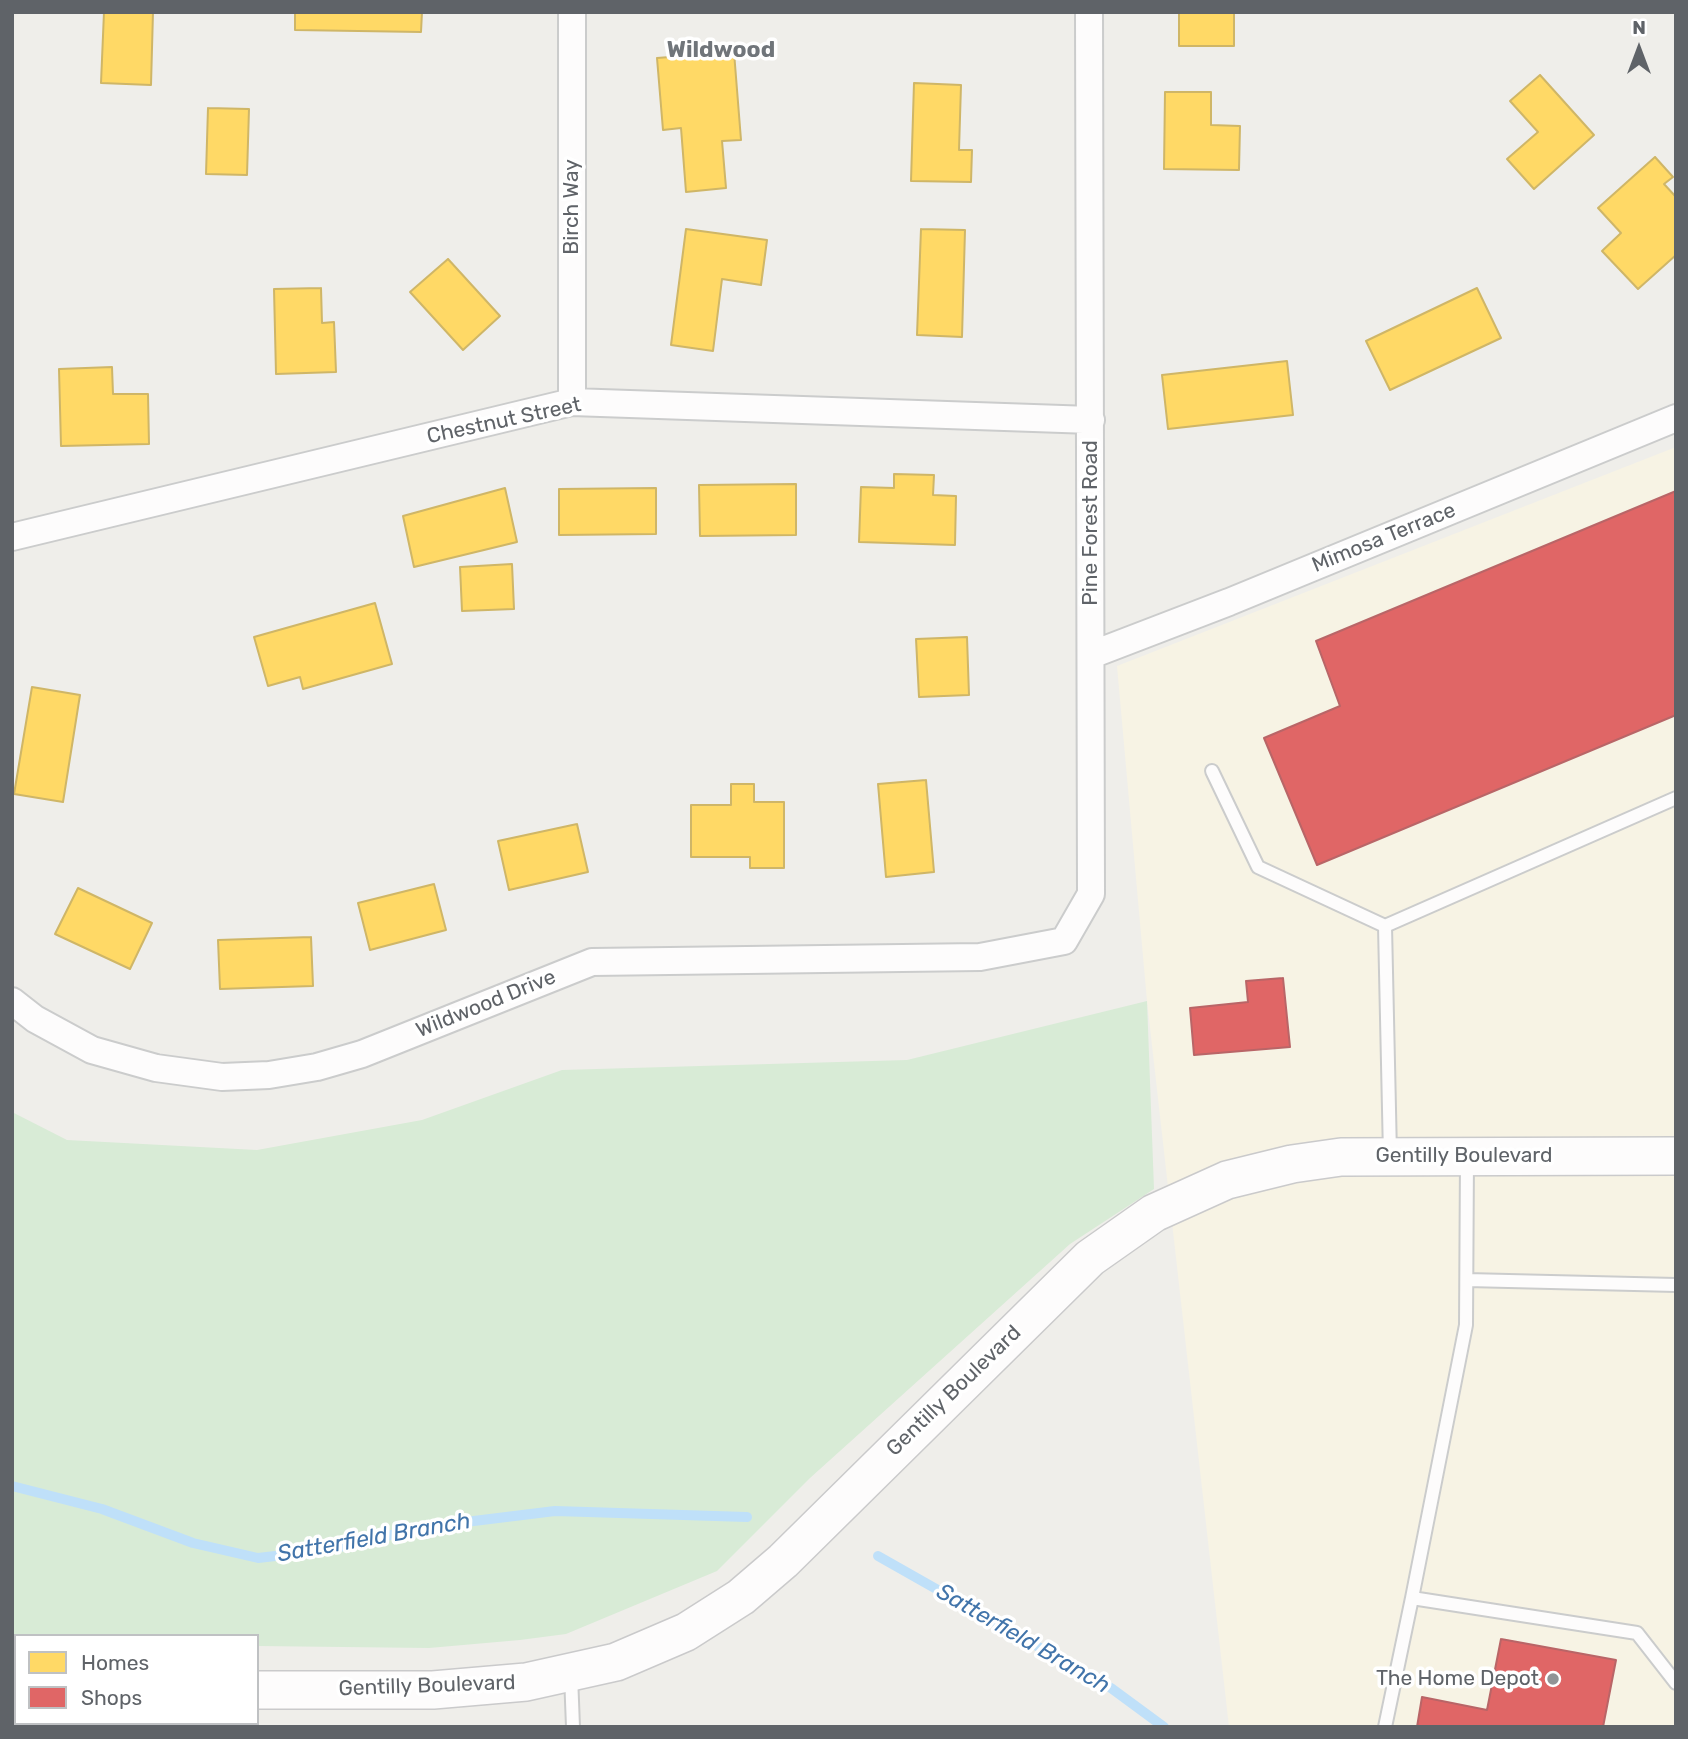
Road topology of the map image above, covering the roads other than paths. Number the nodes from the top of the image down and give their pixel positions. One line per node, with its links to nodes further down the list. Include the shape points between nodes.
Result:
1 (572, 12): 3 (street, Birch Way)
2 (1089, 12): 5 (street, Pine Forest Road)
3 (572, 402): 5 (street, Chestnut Street); 6 (street, Chestnut Street)
4 (1676, 418): 7 (street, Mimosa Terrace, via 1229,603)
5 (1091, 420): 7 (street, Pine Forest Road)
6 (12, 537)
7 (1091, 655): 11 (street, Pine Forest Road, via 1091,894 1064,941)
8 (1212, 771): 10 (lane, via 1258,867)
9 (1676, 797): 10 (lane)
10 (1385, 926): 14 (lane)
11 (980, 957): 12 (street, Wildwood Drive, via 592,962 362,1054 257,1076 222,1077 156,1068 92,1050)
12 (12, 1001)
13 (1468, 1155): 14 (street, Gentilly Boulevard); 15 (street, Gentilly Boulevard); 16 (lane)
14 (1390, 1156): 19 (street, Gentilly Boulevard, via 1341,1157 1259,1171 1227,1180 1154,1213 1090,1258 741,1597 687,1632 652,1648)
15 (1676, 1156)
16 (1466, 1280): 17 (lane); 18 (lane, via 1466,1325)
17 (1676, 1285)
18 (1412, 1598): 20 (lane, via 1637,1633); 23 (lane)
19 (571, 1674): 21 (street, Gentilly Boulevard, via 433,1690); 22 (lane)
20 (1676, 1683)
21 (259, 1690)
22 (573, 1727)
23 (1385, 1727)

